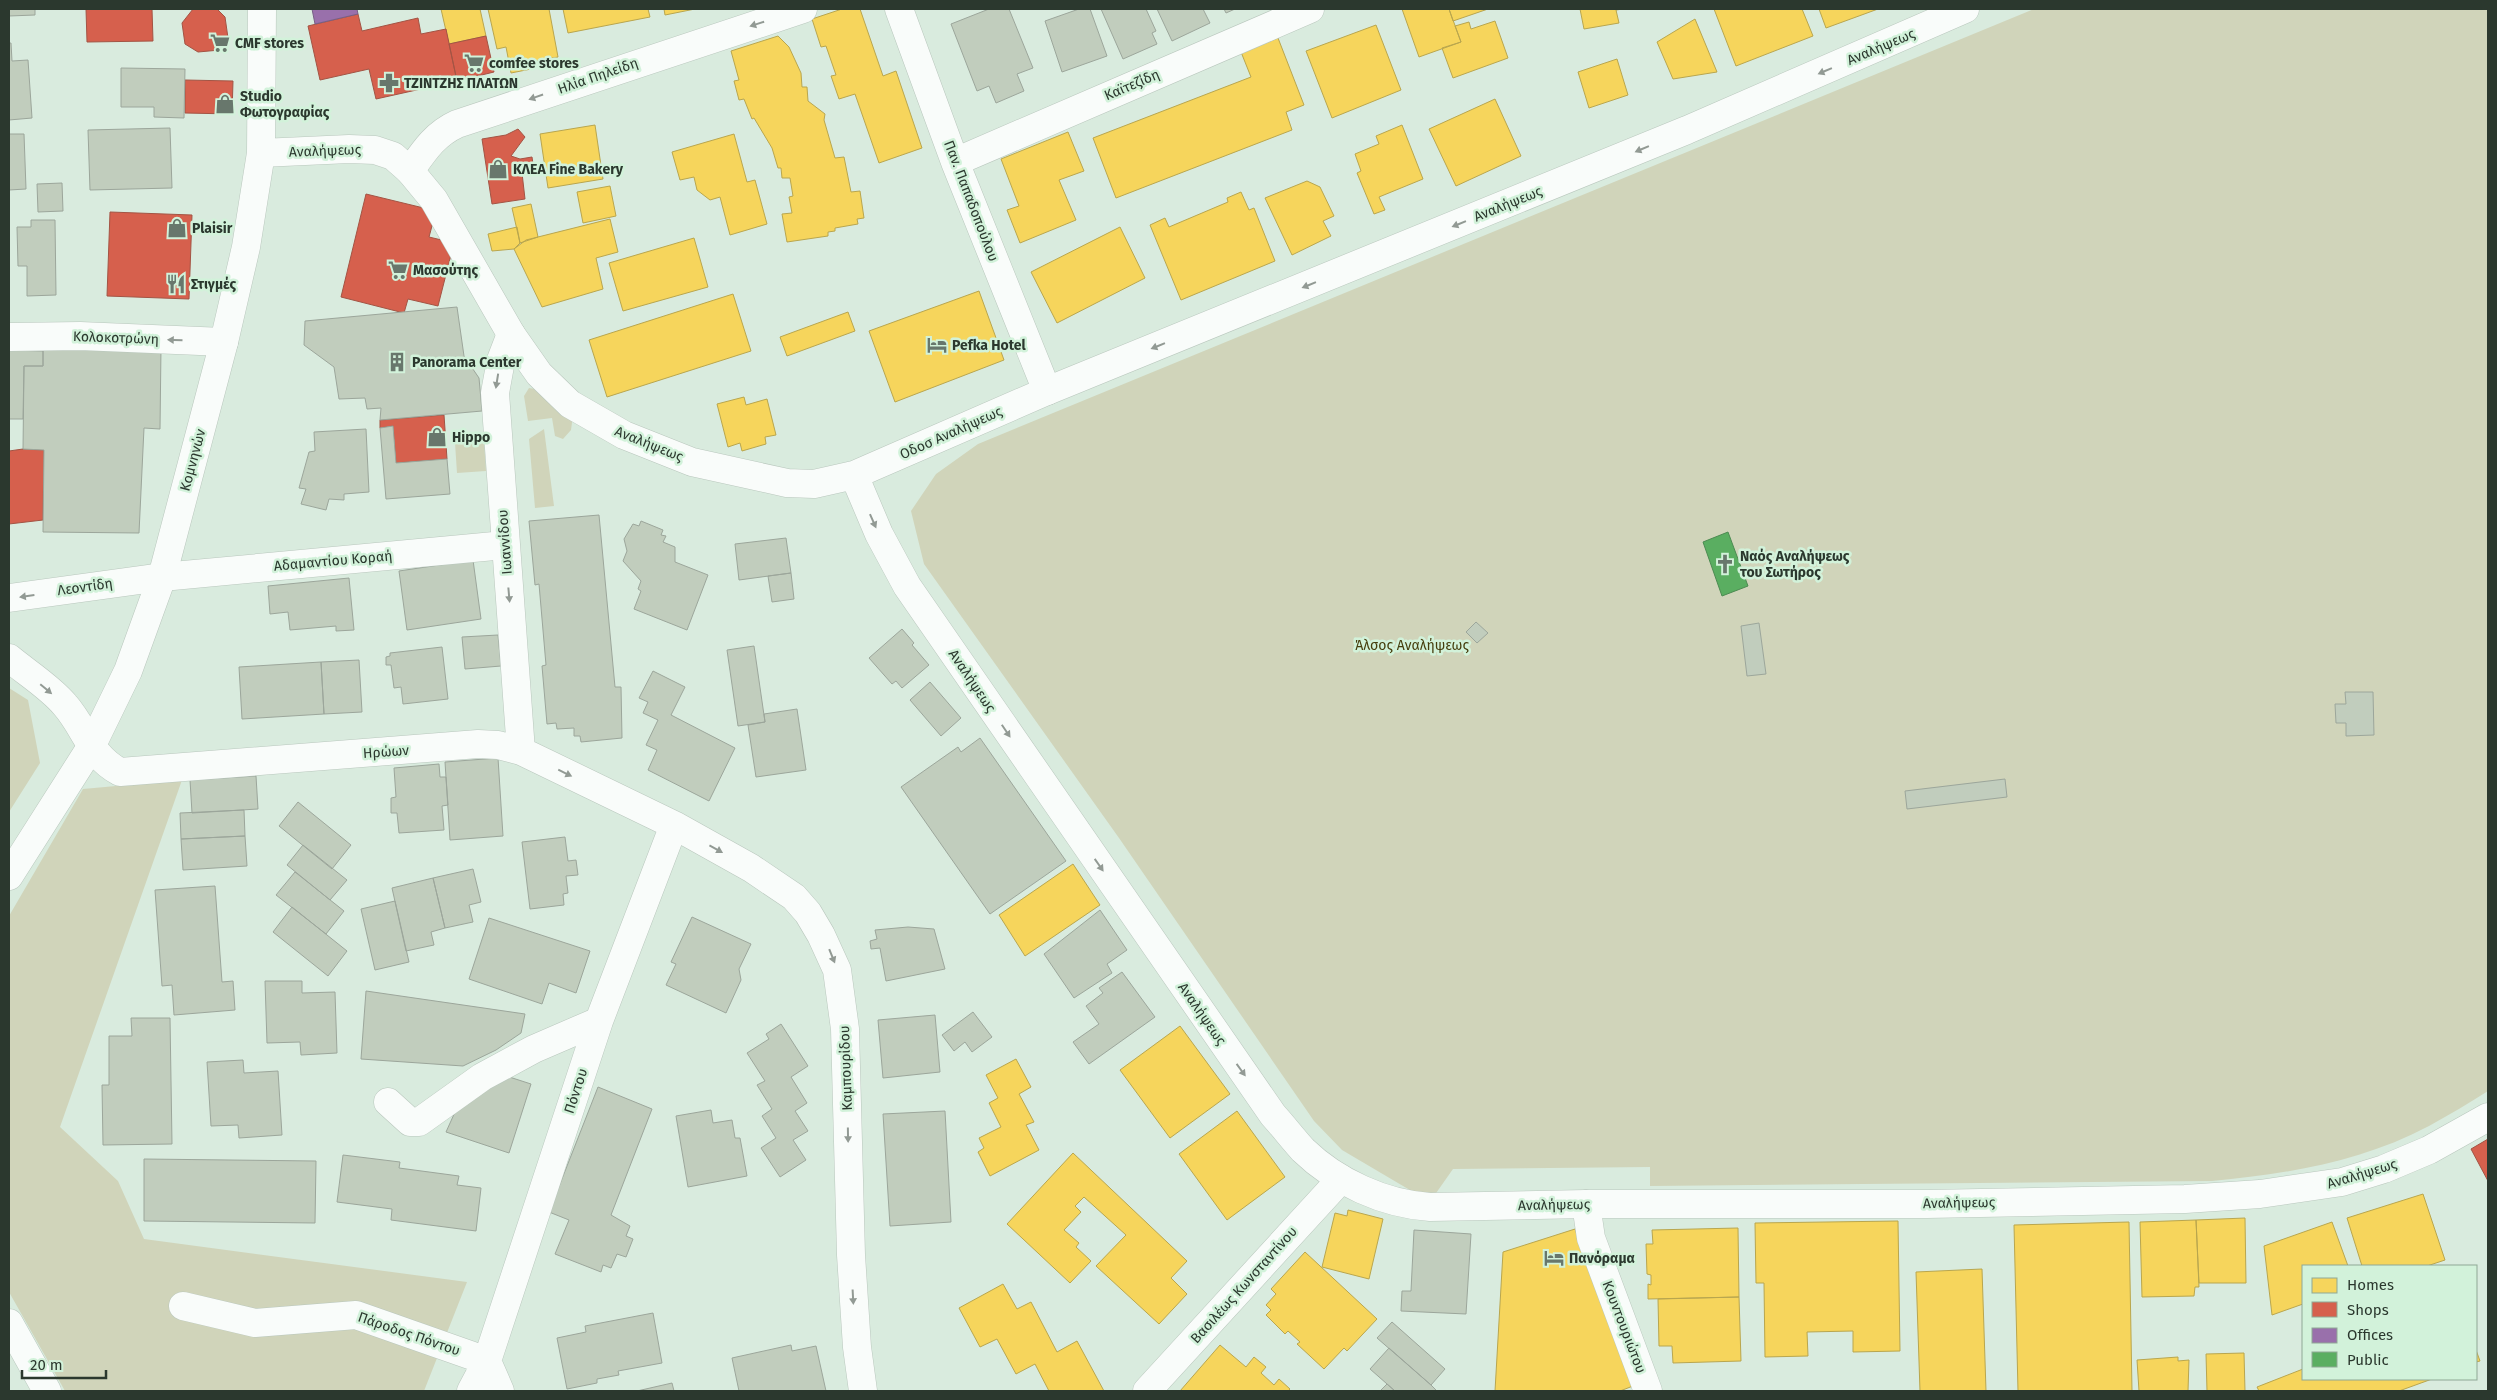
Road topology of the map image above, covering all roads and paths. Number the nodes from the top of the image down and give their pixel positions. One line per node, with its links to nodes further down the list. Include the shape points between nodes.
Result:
1 (262, 9): 6 (street, Κομνηνών)
2 (804, 9): 8 (street, Ηλία Πηλείδη, one-way to 8, via 457,124 432,140)
3 (899, 9): 7 (street, Παν. Παπαδοπούλου)
4 (1310, 9): 7 (street, Καϊτεζίδη)
5 (1965, 9): 12 (street, Αναλήψεως, one-way to 12, via 1583,174)
6 (261, 153): 8 (street, Αναλήψεως, via 375,150 393,156); 11 (street, Κομνηνών, via 246,247)
7 (955, 162): 12 (street, Παν. Παπαδοπούλου)
8 (410, 171): 9 (street, Αναλήψεως, via 442,211)
9 (511, 334): 13 (street, Αναλήψεως, via 539,374 560,396 603,425 646,444 705,466 787,483 814,484); 14 (street, Ιωαννίδου, one-way to 14, via 495,393)
10 (9, 337): 11 (street, Κολοκοτρώνη, one-way to 10, via 80,336)
11 (224, 342): 15 (street, Κομνηνών)
12 (1047, 391): 13 (street, Οδοσ Αναλήψεως)
13 (854, 475): 25 (street, Αναλήψεως, one-way to 25, via 879,534 902,577 1024,757 1273,1115 1303,1149)
14 (505, 546): 15 (street, Αδαμαντίου Κοραή); 19 (street, Ιωαννίδου, one-way to 19)
15 (162, 577): 16 (street, Λεοντίδη, one-way to 16); 18 (street, Κομνηνών, via 128,671)
16 (9, 598)
17 (9, 658): 18 (street, Ηρώων, one-way to 18, via 65,705)
18 (91, 747): 19 (street, Ηρώων, via 105,764 120,772 478,744 498,745); 21 (street, Κομνηνών)
19 (521, 752): 20 (street, Ηρώων, one-way to 20)
20 (674, 825): 22 (street, Πόντου); 33 (street, Καμπουρίδου, one-way to 33, via 751,868 794,897 811,918 832,957 839,980 845,1029 851,1255)
21 (9, 876)
22 (599, 1021): 23 (street, via 534,1049 482,1077 419,1122 410,1122); 29 (street, Πόντου)
23 (388, 1102)
24 (2488, 1117): 26 (street, Αναλήψεως, via 2429,1150 2384,1169 2342,1182 2260,1194 2185,1199 1927,1204)
25 (1342, 1179): 26 (street, Αναλήψεως, via 1388,1200 1418,1206); 34 (street, Βασιλέως Κωνσταντίνου)
26 (1586, 1204): 35 (street, Κουντουριώτου, via 1591,1238)
27 (183, 1306): 29 (street, Πάροδος Πόντου, via 255,1323 356,1315)
28 (9, 1323): 30 (street)
29 (487, 1361): 31 (street, Πόντου); 32 (street)
30 (47, 1391)
31 (471, 1391)
32 (500, 1391)
33 (863, 1391)
34 (1147, 1391)
35 (1648, 1391)

